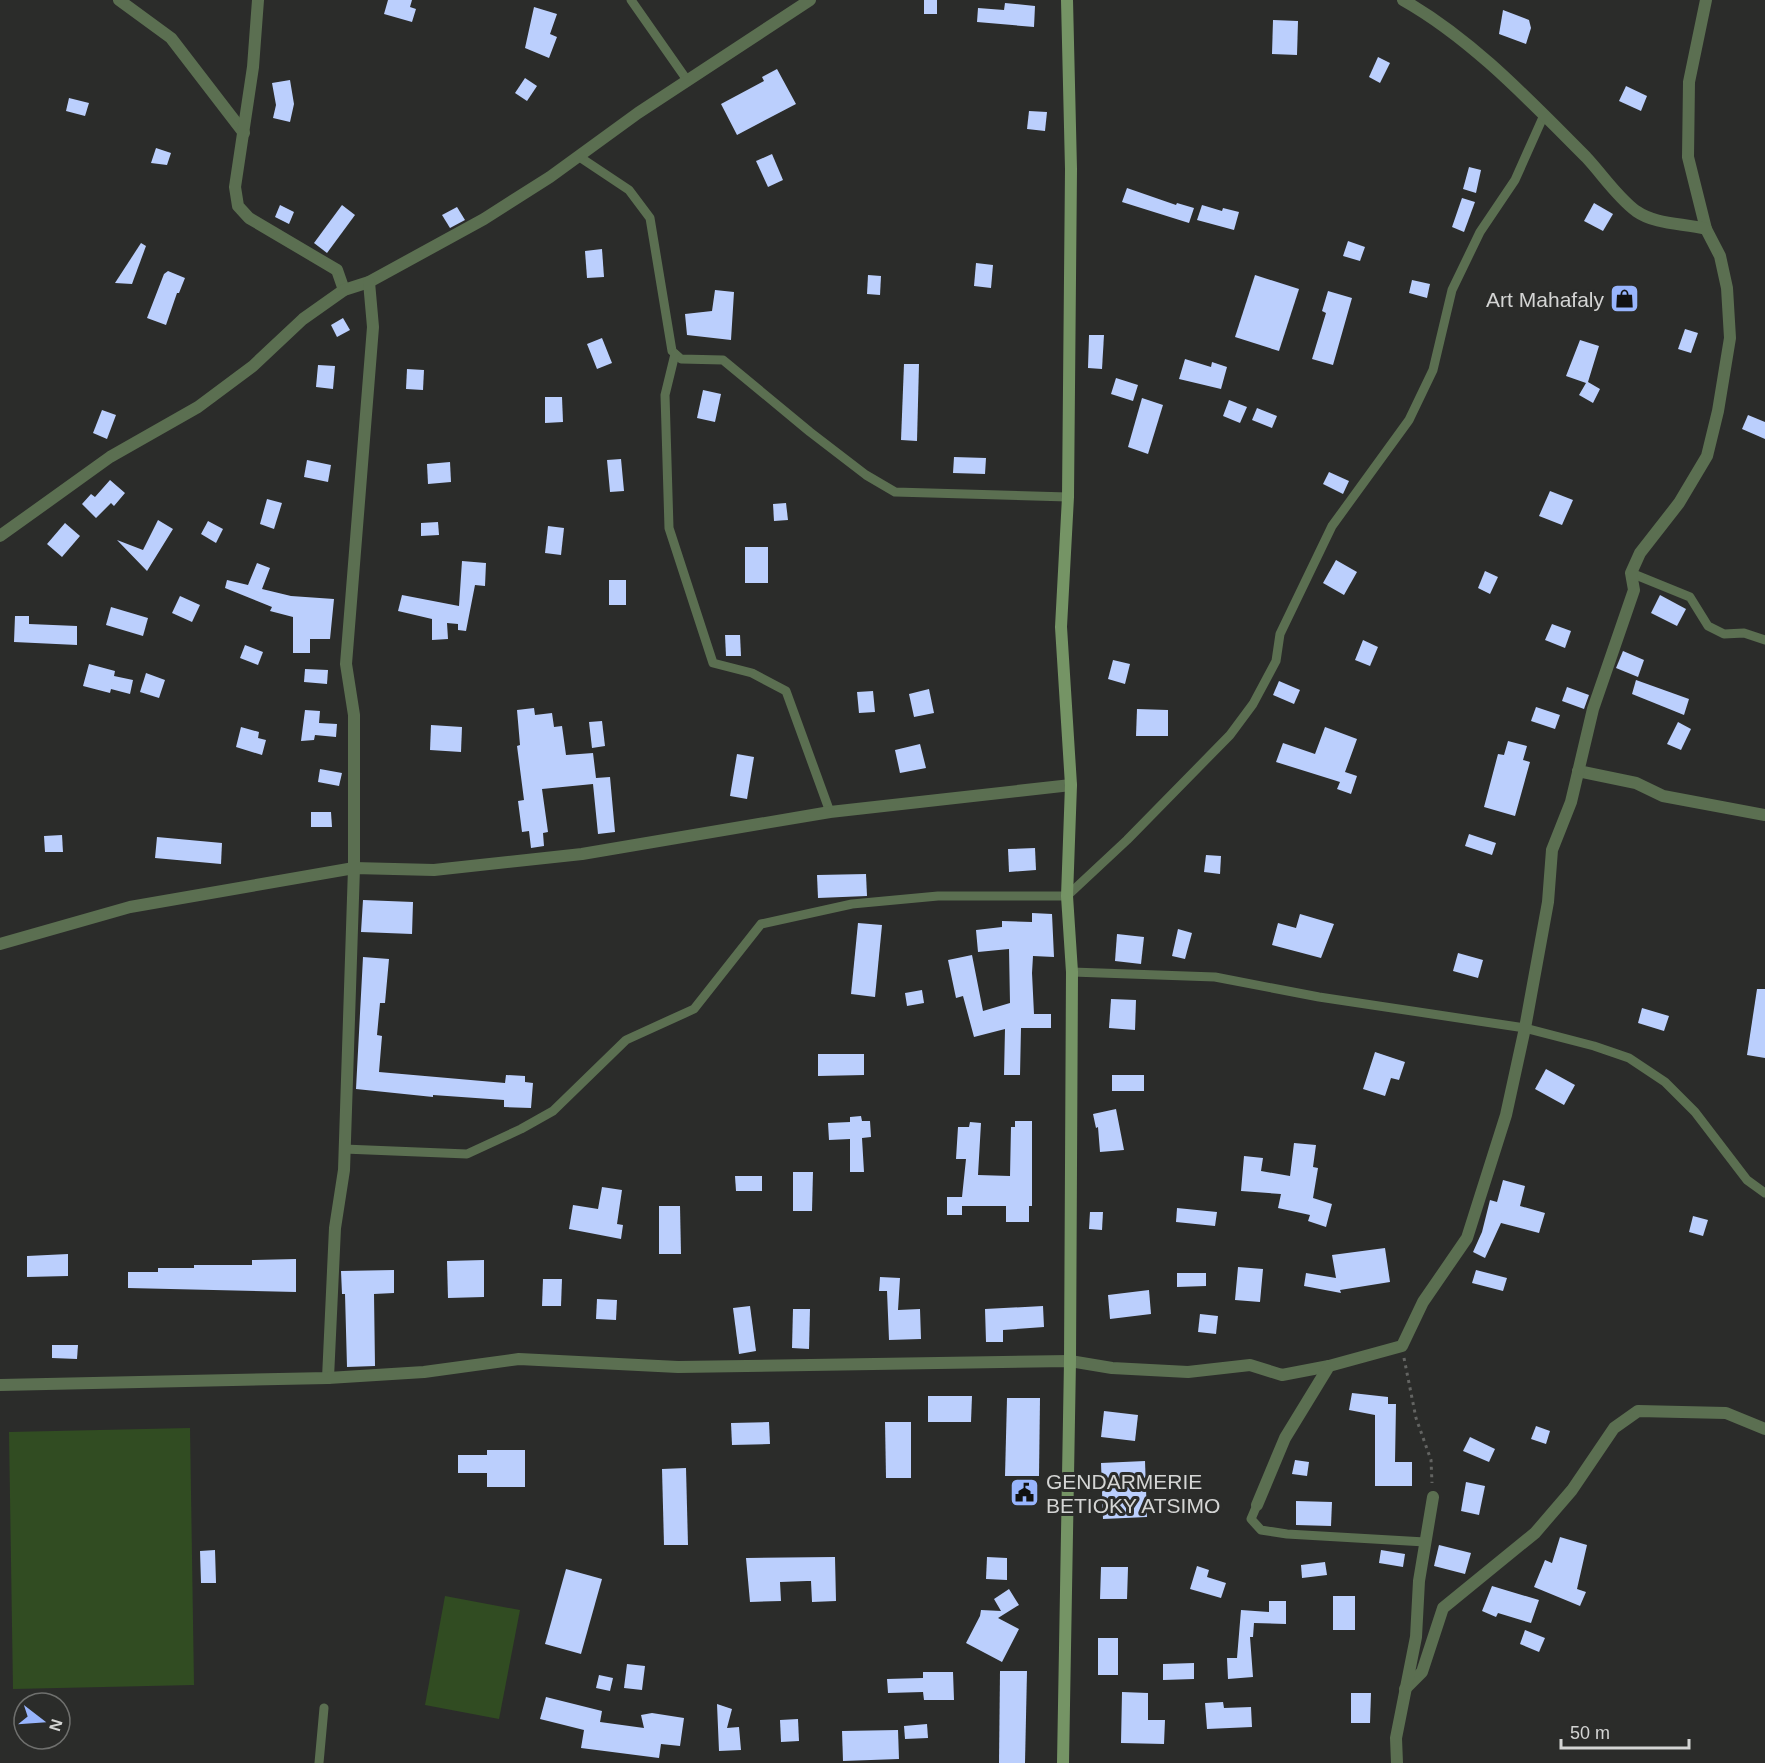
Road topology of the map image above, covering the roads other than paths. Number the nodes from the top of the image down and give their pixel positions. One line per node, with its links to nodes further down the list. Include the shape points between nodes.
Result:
1 (118, 0): 10 (street, via 171,38)
2 (258, 0): 10 (street, via 254,67)
3 (631, 0): 8 (lane)
4 (810, 0): 8 (street)
5 (1067, 0): 16 (main road, via 1071,169)
6 (1403, 0): 9 (street, via 1432,16)
7 (1706, 0): 12 (street, via 1689,82 1688,157)
8 (687, 80): 11 (street)
9 (1544, 115): 12 (street, via 1635,210 1657,221); 25 (lane, via 1515,180 1480,231 1452,290 1432,370 1409,420 1332,526 1280,634 1276,661 1253,705 1230,735)
10 (244, 133): 14 (street, via 235,187 238,206 249,218 337,270)
11 (578, 156): 13 (street, via 484,219); 15 (lane, via 629,190 650,218)
12 (1706, 229): 18 (street, via 1720,256 1727,288 1730,338 1718,411 1707,456 1680,503 1640,553)
13 (369, 282): 14 (street); 24 (street, via 373,327 346,664 354,715)
14 (344, 290): 17 (street, via 303,319 253,366 198,407 111,457)
15 (675, 354): 16 (lane, via 681,360 723,360 866,475 895,492); 22 (lane, via 665,395 669,528 713,663 752,673 786,690)
16 (1068, 497): 21 (main road, via 1061,627)
17 (0, 536)
18 (1631, 573): 19 (lane, via 1690,597 1708,626 1724,634 1744,633); 20 (street, via 1634,590 1609,657)
19 (1765, 640)
20 (1578, 771): 23 (street, via 1636,783 1663,796); 28 (street, via 1572,802 1552,850 1548,902)
21 (1071, 785): 22 (street); 25 (main road)
22 (830, 812): 24 (street, via 582,854 434,870)
23 (1765, 815)
24 (354, 868): 26 (street, via 130,907); 29 (street)
25 (1067, 896): 27 (main road); 29 (lane, via 938,896 852,904 761,924 694,1009 626,1040 553,1111 521,1129 467,1154)
26 (0, 945)
27 (1072, 972): 28 (lane, via 1215,977); 31 (main road)
28 (1525, 1028): 30 (lane, via 1629,1058 1665,1082 1695,1112 1748,1180); 32 (street, via 1506,1116 1467,1238 1423,1302 1402,1346)
29 (344, 1149): 33 (street, via 335,1228)
30 (1765, 1193)
31 (1070, 1361): 32 (street, via 1112,1368 1188,1372 1250,1365 1282,1375); 33 (street, via 678,1367 519,1359 424,1372); 42 (main road)
32 (1329, 1366): 37 (street, via 1285,1438)
33 (328, 1378): 34 (street)
34 (0, 1385)
35 (1765, 1429): 39 (street, via 1726,1413 1638,1412 1614,1428 1572,1490 1535,1533 1443,1608 1422,1672)
36 (1432, 1497): 38 (street)
37 (1257, 1505): 38 (lane, via 1251,1519 1261,1530)
38 (1425, 1542): 39 (street, via 1416,1637)
39 (1405, 1689): 43 (street, via 1396,1738)
40 (324, 1708): 41 (lane)
41 (319, 1763)
42 (1063, 1763)
43 (1397, 1763)

